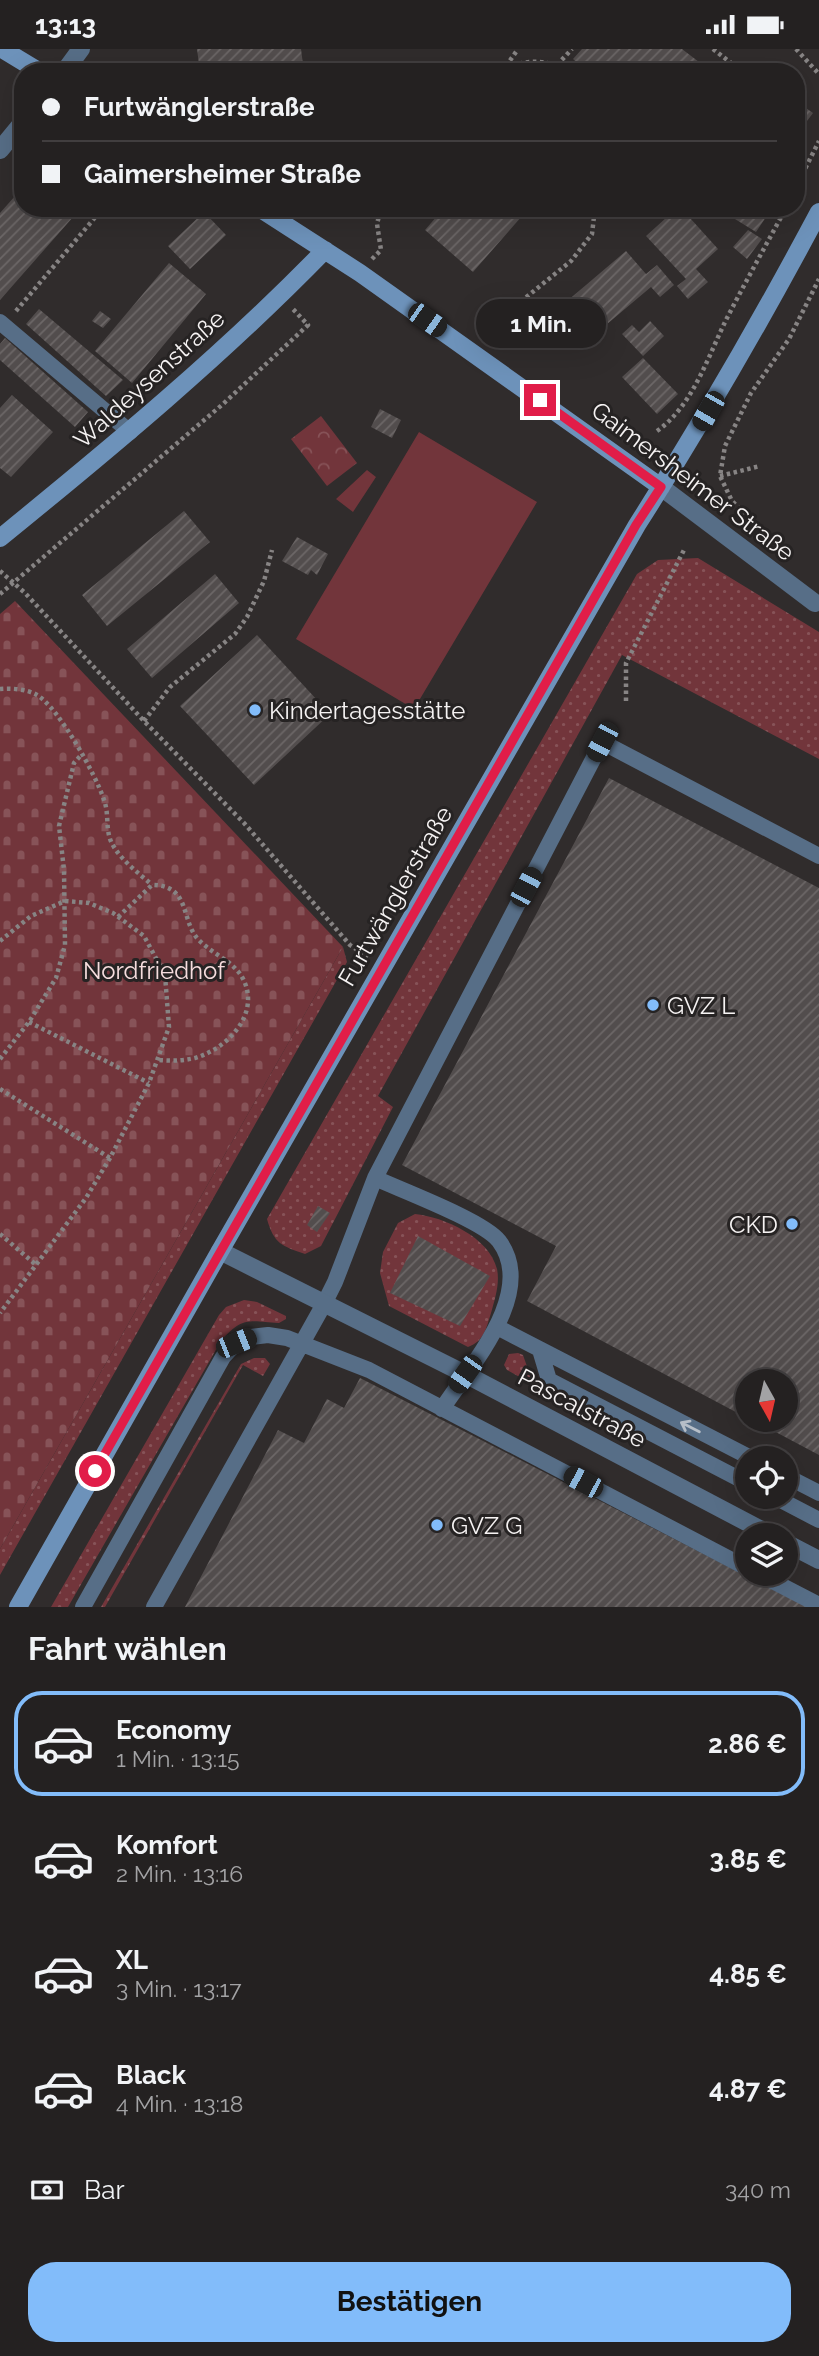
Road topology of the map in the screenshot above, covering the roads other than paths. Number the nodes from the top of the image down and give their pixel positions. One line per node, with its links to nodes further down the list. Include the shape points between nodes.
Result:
1 (2, 49): 2 (street)
2 (25, 63)
3 (14, 133): 4 (street)
4 (0, 150)
5 (819, 212): 10 (street, Furtwänglerstraße)
6 (273, 217): 7 (street, Gaimersheimer Straße)
7 (325, 250): 9 (street, Waldeysenstraße); 10 (street, Gaimersheimer Straße)
8 (2, 323): 9 (lane)
9 (130, 432): 11 (street, Waldeysenstraße)
10 (661, 487): 12 (street, Gaimersheimer Straße); 15 (street, Furtwänglerstraße)
11 (0, 538)
12 (817, 604)
13 (819, 856): 14 (lane, via 602,742)
14 (375, 1178): 16 (lane); 17 (lane, via 476,1224 499,1241 510,1266 508,1298)
15 (220, 1251): 16 (street, Pascalstraße); 34 (street, Furtwänglerstraße)
16 (324, 1304): 18 (lane); 20 (street, Pascalstraße)
17 (497, 1327): 19 (lane); 20 (lane)
18 (301, 1344): 21 (lane, via 369,1370); 35 (lane, via 268,1335 251,1337 236,1343 223,1357); 36 (lane)
19 (540, 1350): 22 (lane, one-way to 19); 23 (lane, via 549,1380)
20 (465, 1374): 21 (lane); 28 (street, Pascalstraße)
21 (442, 1409): 31 (lane)
22 (735, 1450)
23 (735, 1477)
24 (798, 1482): 25 (lane)
25 (819, 1493)
26 (798, 1509): 27 (lane)
27 (819, 1520)
28 (748, 1523)
29 (798, 1549): 30 (street)
30 (819, 1560)
31 (735, 1562)
32 (782, 1586): 33 (lane)
33 (819, 1605)
34 (18, 1607)
35 (82, 1607)
36 (154, 1607)

